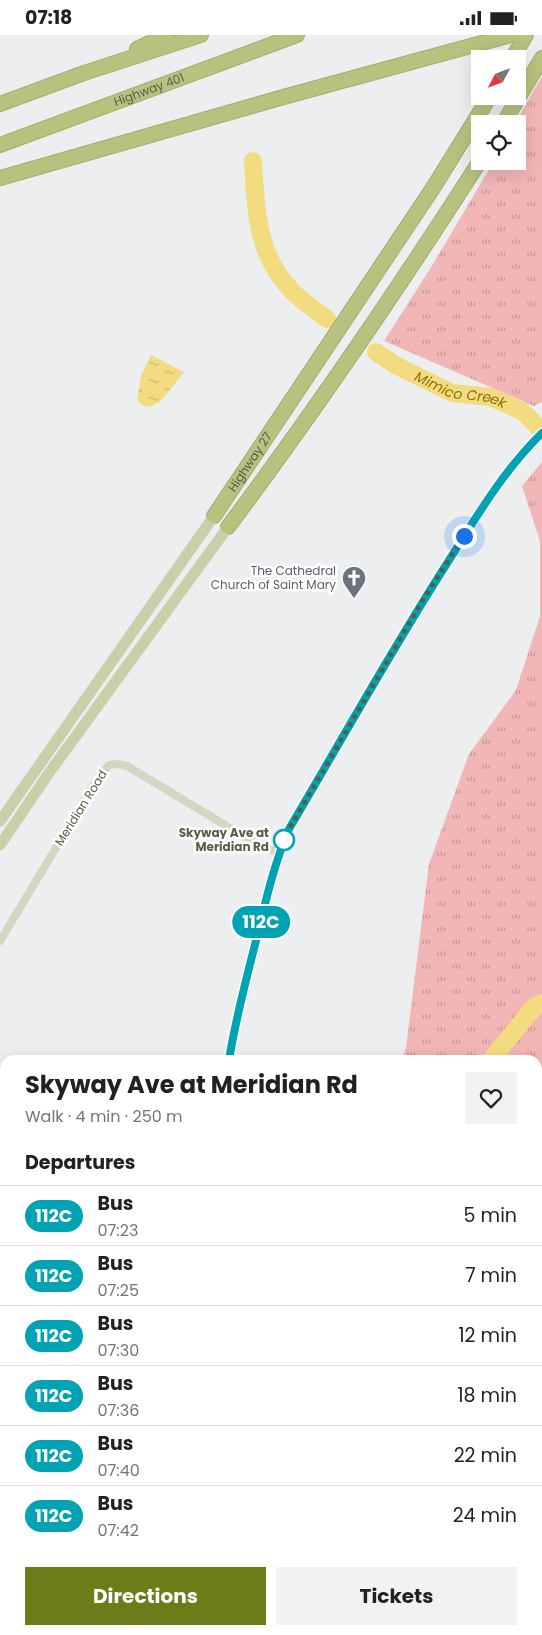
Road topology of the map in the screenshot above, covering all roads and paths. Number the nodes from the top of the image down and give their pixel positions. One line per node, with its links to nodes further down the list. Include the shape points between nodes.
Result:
1 (166, 35): 8 (highway)
2 (201, 35): 8 (highway)
3 (297, 35): 12 (highway, Highway 401)
4 (510, 35): 14 (highway)
5 (526, 35): 6 (highway)
6 (517, 50)
7 (542, 59): 11 (highway)
8 (84, 73): 9 (highway)
9 (0, 104)
10 (484, 105): 16 (highway, Highway 27, via 428,196)
11 (508, 115)
12 (0, 145)
13 (474, 170): 17 (highway, Highway 27, via 376,320)
14 (0, 178)
15 (542, 433): 20 (street, via 520,455 490,495 423,600 289,829)
16 (214, 516): 18 (main road, Highway 27)
17 (228, 527): 19 (main road, Highway 27)
18 (0, 821)
19 (0, 845)
20 (279, 853): 21 (street, Meridian Road, via 255,843 127,766 109,765 93,786); 22 (street)
21 (0, 941)
22 (230, 1055)

